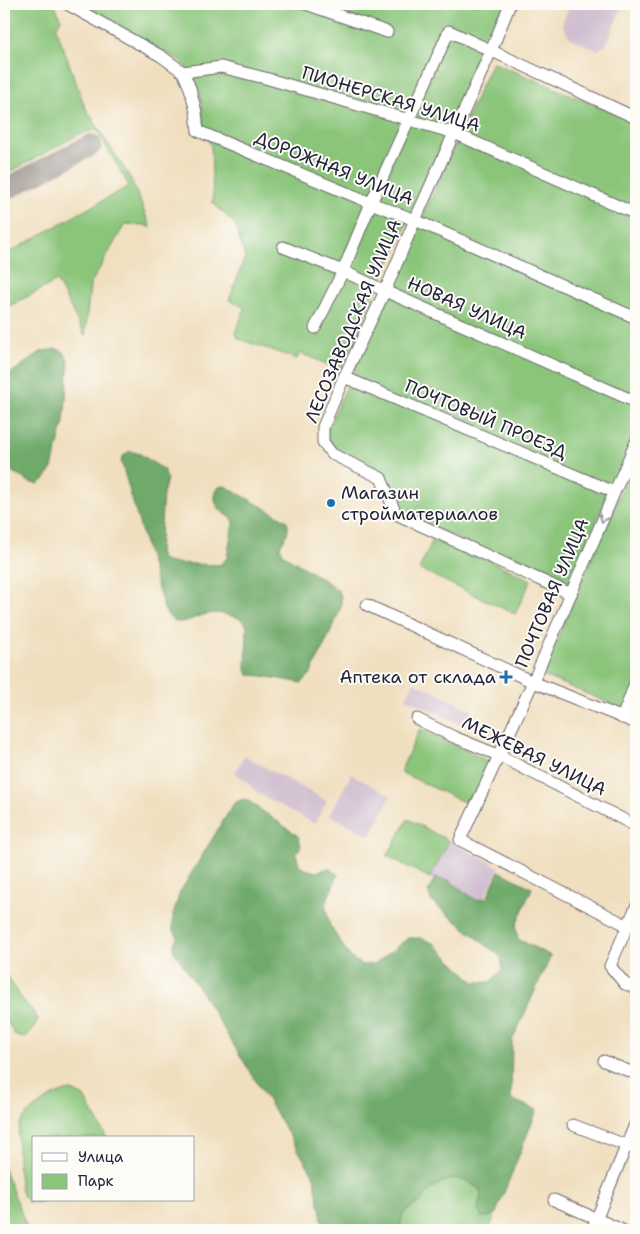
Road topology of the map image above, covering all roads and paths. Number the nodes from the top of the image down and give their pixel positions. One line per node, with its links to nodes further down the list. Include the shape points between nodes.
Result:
1 (67, 4): 6 (street, via 161,56)
2 (306, 4): 4 (street)
3 (510, 4): 5 (street, ЛЕСОЗАВОДСКАЯ УЛИЦА)
4 (387, 32)
5 (491, 51): 7 (street); 8 (street, via 449,32); 9 (street, ЛЕСОЗАВОДСКАЯ УЛИЦА)
6 (183, 72): 8 (street, ПИОНЕРСКАЯ УЛИЦА, via 221,67); 10 (street, ДОРОЖНАЯ УЛИЦА, via 190,88 198,131)
7 (636, 118)
8 (408, 120): 9 (street, ПИОНЕРСКАЯ УЛИЦА); 10 (street)
9 (454, 133): 11 (street, ПИОНЕРСКАЯ УЛИЦА); 12 (street, ЛЕСОЗАВОДСКАЯ УЛИЦА)
10 (371, 203): 12 (street, ДОРОЖНАЯ УЛИЦА); 14 (street)
11 (636, 214)
12 (415, 220): 15 (street, ЛЕСОЗАВОДСКАЯ УЛИЦА); 16 (street, ДОРОЖНАЯ УЛИЦА)
13 (282, 246): 14 (street, НОВАЯ УЛИЦА)
14 (342, 270): 15 (street, НОВАЯ УЛИЦА); 17 (street)
15 (385, 291): 18 (street, ЛЕСОЗАВОДСКАЯ УЛИЦА); 19 (street, НОВАЯ УЛИЦА)
16 (636, 318)
17 (315, 328)
18 (344, 377): 21 (street, ПОЧТОВЫЙ ПРОЕЗД); 22 (street, ЛЕСОЗАВОДСКАЯ УЛИЦА, via 323,427 323,442 332,454 381,478 396,514)
19 (636, 402)
20 (636, 442): 21 (street, ПОЧТОВАЯ УЛИЦА)
21 (614, 492): 22 (street, ПОЧТОВАЯ УЛИЦА, one-way to 22)
22 (571, 594): 24 (street, ПОЧТОВАЯ УЛИЦА)
23 (366, 605): 24 (street)
24 (533, 682): 26 (street); 29 (street, ПОЧТОВАЯ УЛИЦА)
25 (636, 682): 26 (street)
26 (622, 718): 28 (street)
27 (417, 719): 29 (street, МЕЖЕВАЯ УЛИЦА)
28 (636, 723)
29 (498, 756): 30 (street, МЕЖЕВАЯ УЛИЦА); 32 (street, ПОЧТОВАЯ УЛИЦА, via 460,840)
30 (636, 826)
31 (636, 907): 32 (street)
32 (628, 926): 33 (street, via 610,966 625,984)
33 (636, 988)
34 (604, 1061): 35 (street)
35 (636, 1074)
36 (636, 1122): 38 (street)
37 (573, 1124): 38 (street)
38 (632, 1148): 40 (street)
39 (554, 1200): 40 (street)
40 (596, 1219): 41 (street); 42 (street)
41 (592, 1230)
42 (622, 1230)

